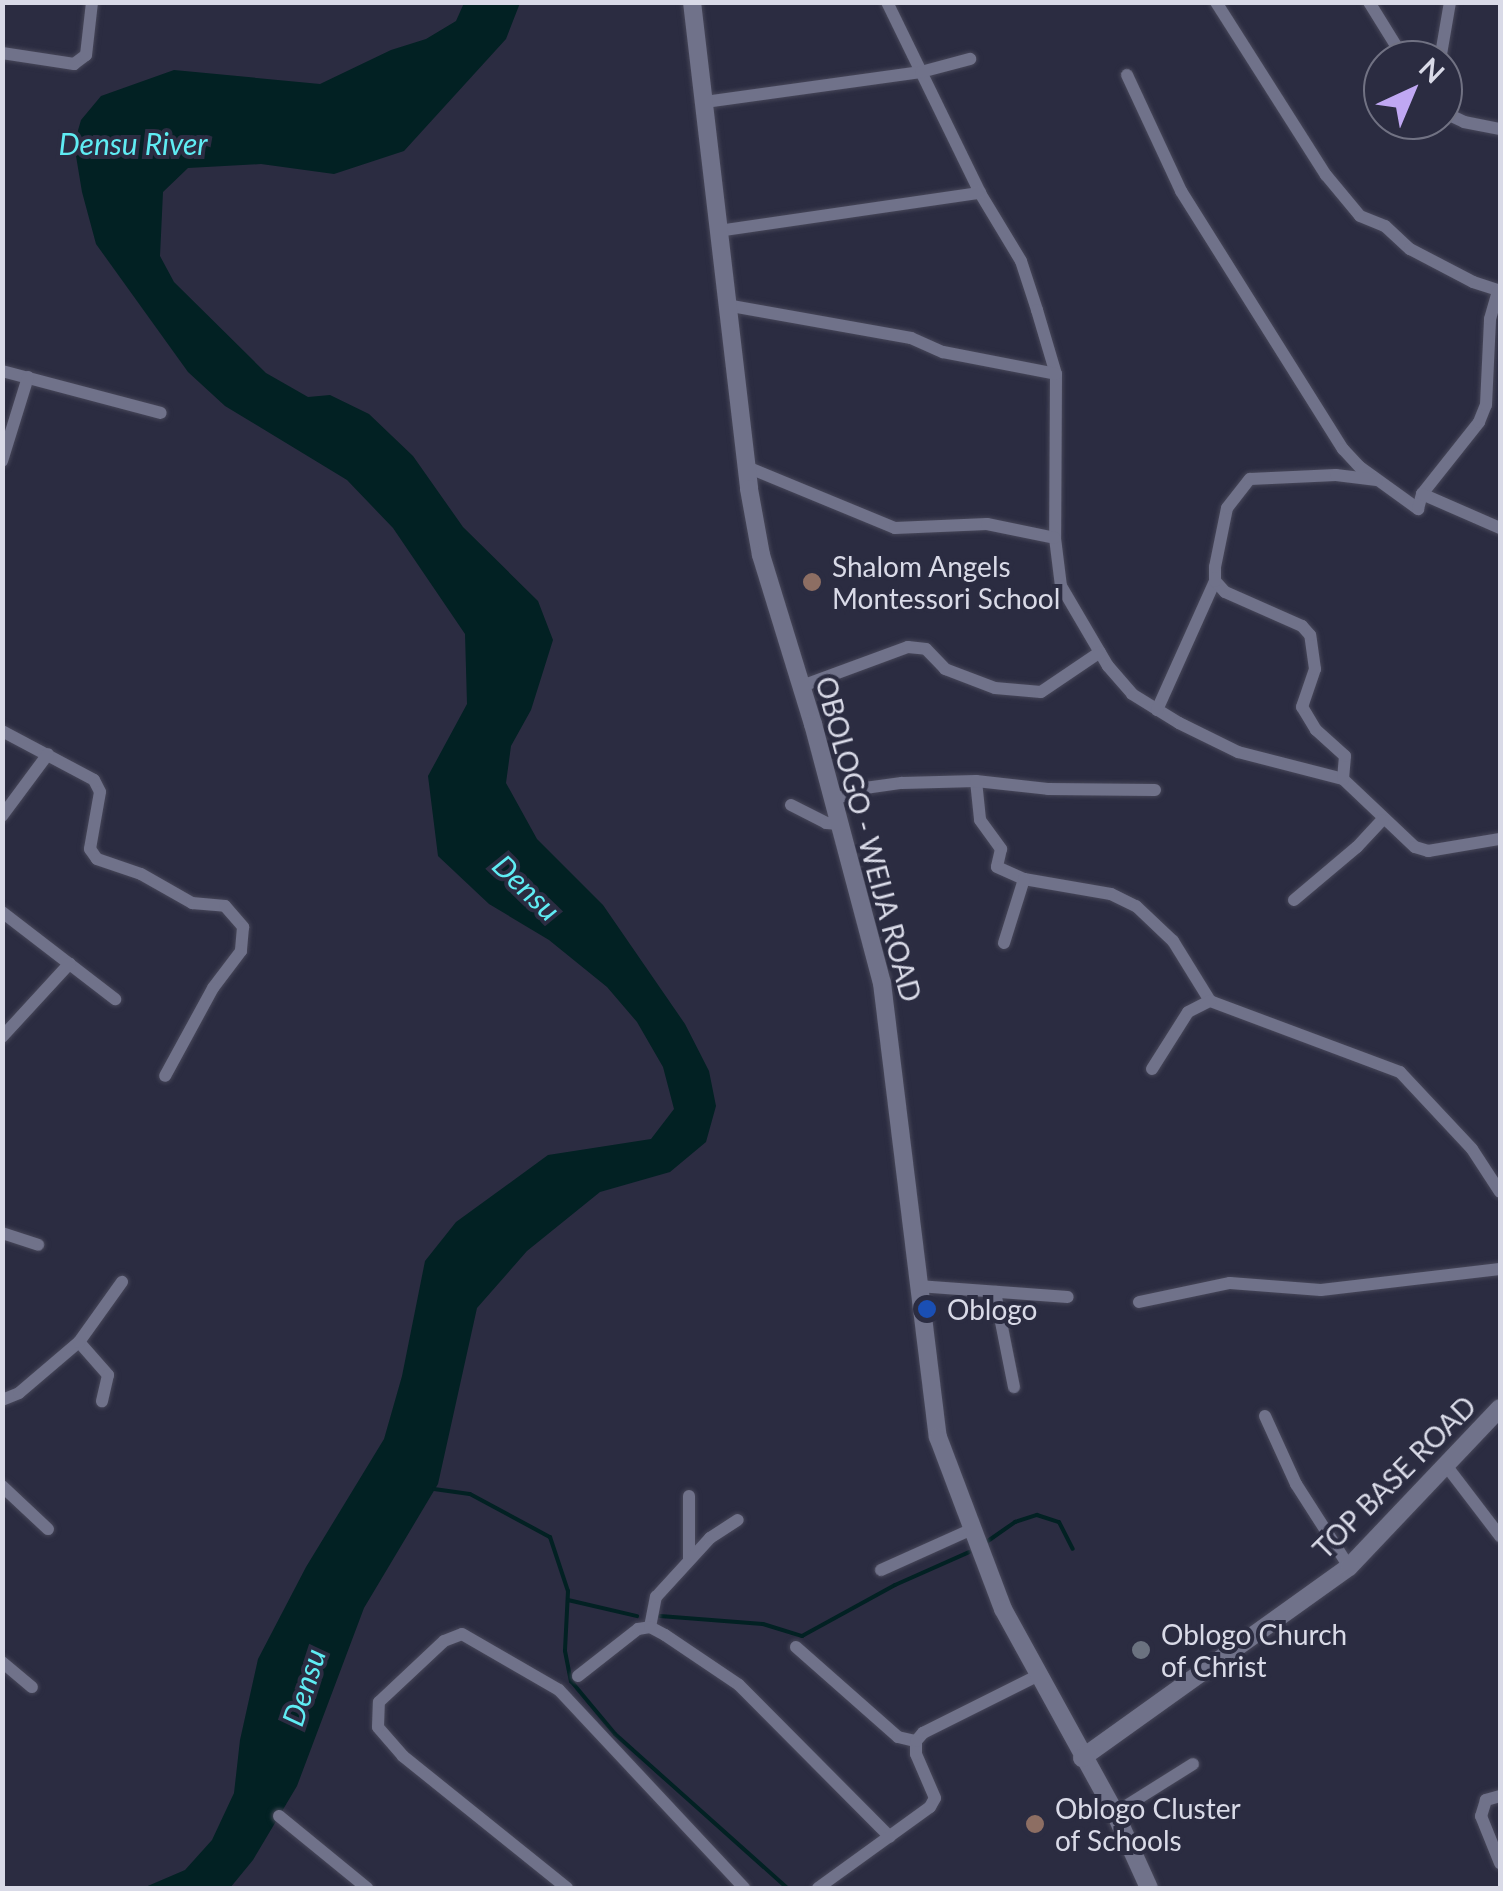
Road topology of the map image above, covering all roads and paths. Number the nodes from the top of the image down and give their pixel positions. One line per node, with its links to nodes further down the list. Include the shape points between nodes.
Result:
1 (92, 2): 9 (street, via 86,55 74,64)
2 (692, 2): 13 (street, OBOLOGO - WEIJA ROAD)
3 (888, 2): 11 (street)
4 (1216, 2): 18 (street, via 1326,175 1360,216 1385,226 1410,249)
5 (1369, 2): 7 (street)
6 (1450, 2): 8 (street)
7 (1393, 40)
8 (1443, 40)
9 (2, 52)
10 (970, 58): 11 (street)
11 (921, 72): 13 (street); 16 (street)
12 (1127, 75): 26 (street, via 1181,191 1252,306 1343,449)
13 (705, 102): 17 (street, OBOLOGO - WEIJA ROAD)
14 (1463, 122): 15 (street)
15 (1500, 129)
16 (980, 193): 17 (street); 21 (street, via 1021,262)
17 (718, 231): 19 (street, OBOLOGO - WEIJA ROAD)
18 (1499, 291): 27 (street, via 1490,319 1486,405)
19 (726, 306): 21 (street, via 911,338 944,352); 25 (street, OBOLOGO - WEIJA ROAD)
20 (2, 372): 22 (street)
21 (1056, 374): 29 (street)
22 (28, 377): 23 (street); 24 (street)
23 (161, 413)
24 (2, 461)
25 (747, 467): 29 (street, via 895,528 987,524); 32 (street, OBOLOGO - WEIJA ROAD, via 761,555)
26 (1380, 480): 27 (street, via 1418,509); 30 (street, via 1250,479 1227,508)
27 (1422, 494): 28 (street)
28 (1500, 528)
29 (1055, 538): 31 (street, via 1061,586)
30 (1215, 582): 33 (street); 36 (street, via 1310,635 1315,668 1302,706 1316,730 1345,756)
31 (1100, 652): 32 (street, via 1041,692 995,688 945,669 926,649 908,647); 33 (street, via 1132,694)
32 (802, 686): 39 (street, OBOLOGO - WEIJA ROAD)
33 (1157, 710): 36 (street, via 1238,752)
34 (2, 731): 35 (street)
35 (48, 754): 41 (street); 54 (street, via 94,780 100,792 90,849 98,859 142,874 192,903 225,906 244,927 242,950)
36 (1342, 779): 42 (street)
37 (976, 781): 38 (street); 39 (street, via 886,784); 45 (street, via 980,820 1001,849 997,866)
38 (1155, 790)
39 (834, 800): 43 (street, OBOLOGO - WEIJA ROAD)
40 (791, 805): 43 (street)
41 (2, 816)
42 (1382, 820): 44 (street, via 1428,851); 46 (street)
43 (840, 824): 60 (street, OBOLOGO - WEIJA ROAD, via 882,984)
44 (1500, 839)
45 (1024, 879): 48 (street); 51 (street, via 1112,894 1136,906 1172,941)
46 (1294, 900)
47 (2, 912): 49 (street)
48 (1004, 943)
49 (70, 964): 50 (street); 52 (street)
50 (115, 998)
51 (1210, 1001): 53 (street, via 1188,1012); 55 (street, via 1400,1072 1472,1149)
52 (2, 1037)
53 (1152, 1070)
54 (165, 1076)
55 (1500, 1192)
56 (2, 1233): 57 (street)
57 (38, 1244)
58 (1500, 1268): 63 (street, via 1321,1290 1230,1283)
59 (122, 1282): 64 (street)
60 (918, 1286): 61 (street); 75 (street, OBOLOGO - WEIJA ROAD, via 938,1437)
61 (994, 1292): 62 (street); 65 (street)
62 (1068, 1297)
63 (1139, 1302)
64 (79, 1342): 66 (street); 67 (street, via 108,1375)
65 (1014, 1387)
66 (2, 1400)
67 (102, 1400)
68 (1500, 1408): 70 (street, TOP BASE ROAD)
69 (1266, 1416): 78 (street, via 1296,1484)
70 (1448, 1468): 76 (street); 78 (street, TOP BASE ROAD)
71 (2, 1486): 74 (street)
72 (689, 1496): 77 (street)
73 (738, 1520): 77 (street)
74 (48, 1530)
75 (970, 1530): 79 (street); 83 (street, OBOLOGO - WEIJA ROAD)
76 (1500, 1536)
77 (689, 1560): 80 (street, via 656,1597)
78 (1349, 1567): 87 (street, TOP BASE ROAD)
79 (881, 1570)
80 (650, 1627): 84 (street); 92 (street, via 739,1685)
81 (796, 1647): 86 (street, via 898,1736)
82 (2, 1662): 85 (street)
83 (1039, 1675): 86 (street); 87 (street, OBOLOGO - WEIJA ROAD)
84 (578, 1676)
85 (32, 1688)
86 (916, 1741): 92 (street, via 935,1798)
87 (1082, 1758): 90 (street, OBOLOGO - WEIJA ROAD)
88 (1193, 1764): 90 (street)
89 (1500, 1796): 93 (street, via 1486,1800 1480,1816)
90 (1114, 1814): 98 (street, OBOLOGO - WEIJA ROAD)
91 (280, 1816): 94 (street)
92 (890, 1838): 97 (street)
93 (1500, 1863)
94 (367, 1888)
95 (567, 1888): 96 (street, via 403,1756 378,1727 378,1702 444,1641 462,1634 559,1690)
96 (744, 1888)
97 (818, 1888)
98 (1150, 1888)

